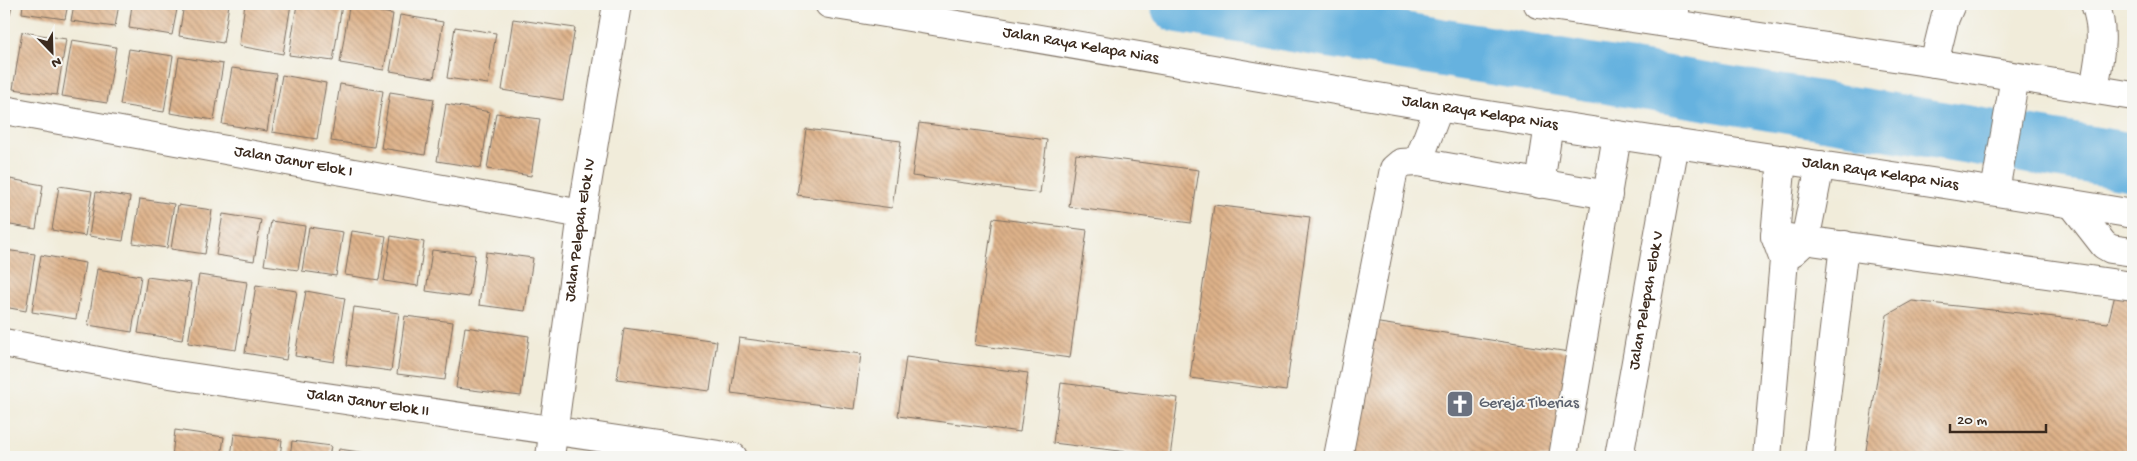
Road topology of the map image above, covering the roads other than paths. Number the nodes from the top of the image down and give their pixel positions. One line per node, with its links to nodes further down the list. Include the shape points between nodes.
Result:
1 (617, 4): 23 (street, Jalan Pelepah Elok IV)
2 (829, 4): 11 (street, Jalan Raya Kelapa Nias)
3 (1538, 4): 6 (street)
4 (1952, 4): 7 (street, via 1945,18)
5 (2096, 4): 9 (street, via 2102,42)
6 (1675, 14): 7 (street)
7 (1934, 63): 8 (street)
8 (2013, 86): 9 (street); 19 (street)
9 (2094, 90): 10 (street)
10 (2133, 96)
11 (1439, 107): 13 (street, Jalan Raya Kelapa Nias); 17 (street)
12 (4, 110): 23 (street, Jalan Janur Elok I)
13 (1549, 124): 14 (street, Jalan Raya Kelapa Nias); 20 (street)
14 (1617, 136): 15 (street, Jalan Raya Kelapa Nias); 21 (street)
15 (1675, 143): 16 (street, Jalan Raya Kelapa Nias); 35 (street, Jalan Pelepah Elok V)
16 (1782, 159): 18 (street, Jalan Raya Kelapa Nias); 27 (street)
17 (1418, 162): 20 (street); 33 (street, via 1401,163 1391,177)
18 (1820, 165): 19 (street, Jalan Raya Kelapa Nias); 25 (street)
19 (1996, 183): 22 (street, Jalan Raya Kelapa Nias)
20 (1540, 184): 21 (street)
21 (1608, 195): 34 (street)
22 (2072, 204): 24 (street, Jalan Raya Kelapa Nias); 28 (street, via 2104,245)
23 (582, 214): 31 (street, Jalan Pelepah Elok IV)
24 (2133, 214)
25 (1805, 240): 26 (street); 27 (street)
26 (1844, 245): 29 (street); 37 (street)
27 (1780, 248): 36 (street)
28 (2133, 252)
29 (2133, 286)
30 (4, 343): 31 (street, Jalan Janur Elok II)
31 (551, 444): 32 (street, Jalan Janur Elok II)
32 (733, 457)
33 (1338, 457)
34 (1563, 457)
35 (1619, 457)
36 (1767, 457)
37 (1819, 457)

